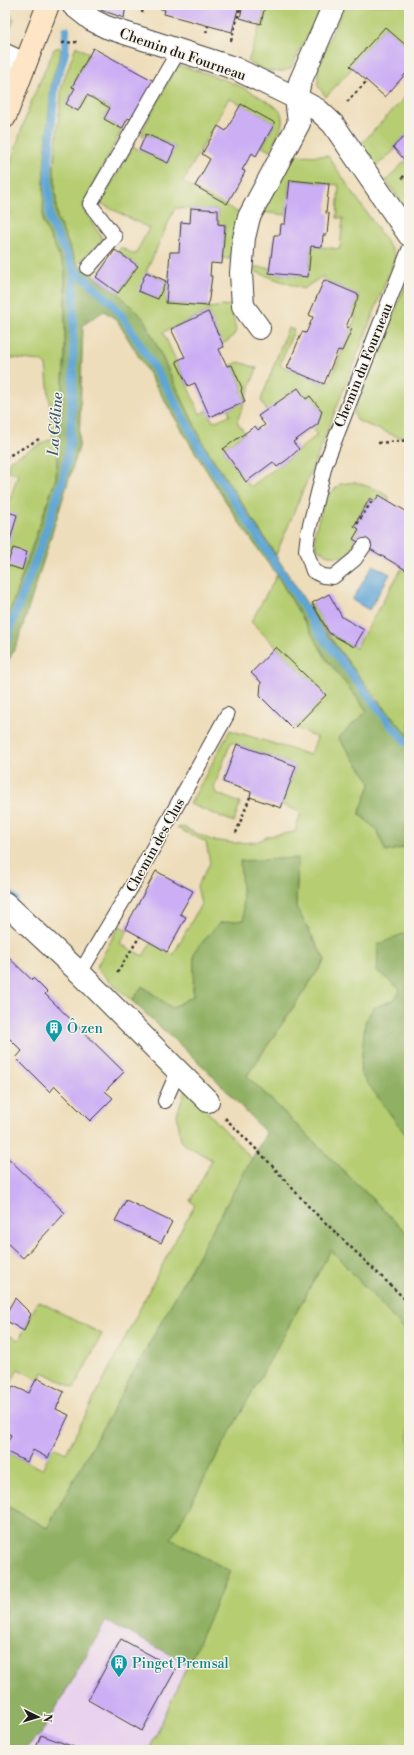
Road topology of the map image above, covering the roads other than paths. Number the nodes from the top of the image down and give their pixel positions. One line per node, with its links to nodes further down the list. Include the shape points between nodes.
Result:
1 (48, 5): 6 (main road)
2 (73, 5): 4 (street, Chemin du Fourneau, via 106,27)
3 (334, 5): 7 (street, via 300,82)
4 (179, 50): 7 (street, Chemin du Fourneau, via 224,65); 11 (lane, via 90,204 115,237)
5 (5, 55): 6 (street)
6 (25, 64): 8 (main road)
7 (296, 98): 9 (street, Chemin du Fourneau, via 318,110 333,124); 12 (street, via 298,123 249,217 244,238 241,273 243,306)
8 (5, 117)
9 (409, 235)
10 (409, 250): 13 (lane, Chemin du Fourneau, via 328,457 306,550 313,572 333,576 355,559)
11 (88, 268)
12 (259, 328)
13 (364, 546)
14 (227, 715): 16 (lane, Chemin des Clus)
15 (5, 904): 16 (street)
16 (80, 974): 17 (street)
17 (178, 1071): 18 (lane); 19 (street)
18 (165, 1101)
19 (208, 1101)

